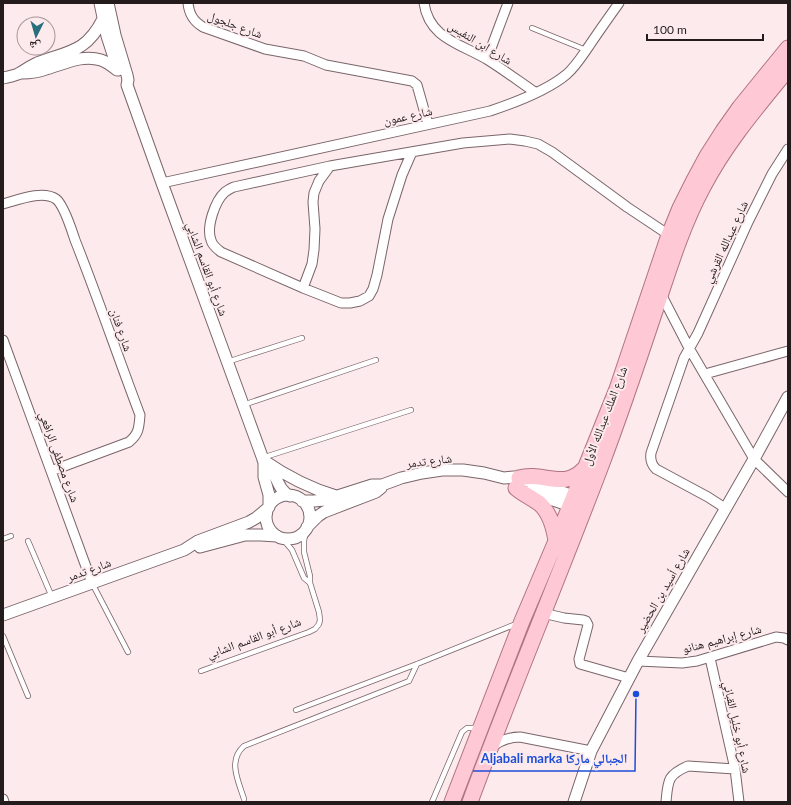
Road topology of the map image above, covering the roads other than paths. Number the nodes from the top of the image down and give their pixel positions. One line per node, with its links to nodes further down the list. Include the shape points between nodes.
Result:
1 (100, 3): 7 (street, شارع أبو القاسم الشابي)
2 (108, 3): 16 (street, شارع أبو القاسم الشابي, via 127,75)
3 (188, 3): 18 (street, شارع جلجول, via 192,19 197,24 265,49 304,56 326,65 412,81 417,85)
4 (424, 3): 11 (street, شارع ابن النفيس, via 430,21 448,40)
5 (508, 3): 11 (street)
6 (619, 3): 10 (street, شارع عمون)
7 (103, 19): 13 (street, شارع أبو القاسم الشابي); 14 (street, via 94,34 81,47 34,64)
8 (532, 28): 10 (lane)
9 (788, 48): 24 (main road, شارع الملك عبدالله الأول, via 740,107 707,156 680,208)
10 (586, 50): 17 (street, شارع عمون, via 567,74)
11 (487, 59): 17 (street, شارع ابن النفيس)
12 (788, 69): 24 (main road, شارع الملك عبدالله الأول, via 733,138)
13 (117, 70): 14 (street, via 102,60 85,58 39,71); 16 (street, شارع أبو القاسم الشابي)
14 (19, 73): 15 (street)
15 (3, 78)
16 (127, 85): 22 (street, شارع أبو القاسم الشابي)
17 (536, 93): 18 (street, شارع عمون, via 490,111)
18 (428, 124): 22 (street, شارع عمون)
19 (788, 148): 29 (street, شارع عبدالله القرشي, via 748,222)
20 (412, 152): 21 (street); 24 (street, via 463,143 510,139 538,144); 25 (street, via 388,219 377,275 369,296 360,301 341,303)
21 (330, 166): 25 (street, via 314,193 314,250); 25 (street, via 234,187 226,191 213,213 210,229 215,247)
22 (162, 183): 32 (street, شارع أبو القاسم الشابي)
23 (3, 204): 40 (street, شارع فنان, via 40,195 57,200 64,211 90,277 140,415 138,433 129,442)
24 (674, 238): 26 (main road, شارع الملك عبدالله الأول); 39 (main road, شارع الملك عبدالله الأول)
25 (303, 288)
26 (661, 294): 29 (street); 48 (main road, شارع الملك عبدالله الأول, via 628,394)
27 (302, 338): 32 (lane)
28 (3, 340): 40 (street, شارع مصطفى الرافعي)
29 (689, 348): 33 (street); 50 (street, شارع عبدالله القرشي, via 651,453 651,460 659,470)
30 (788, 351): 33 (street)
31 (376, 360): 35 (lane)
32 (227, 362): 35 (street, شارع أبو القاسم الشابي)
33 (705, 374): 37 (street)
34 (788, 397): 37 (street, شارع أسيد بن الحضير)
35 (243, 405): 38 (street, شارع أبو القاسم الشابي)
36 (411, 410): 38 (lane)
37 (754, 459): 43 (street); 50 (street, شارع أسيد بن الحضير)
38 (263, 460): 44 (street, شارع أبو القاسم الشابي, via 273,471 282,490); 45 (street, via 298,482); 49 (street, شارع أبو القاسم الشابي, via 269,495)
39 (584, 469): 41 (main road, via 573,478 563,480 528,476); 47 (main road, شارع الملك عبدالله الأول)
40 (51, 472): 58 (street, شارع مصطفى الرافعي)
41 (513, 481): 42 (street, شارع تدمر, via 484,473 442,470 401,478); 47 (street, شارع تدمر); 56 (main road, via 524,494 544,508)
42 (382, 485): 45 (street, شارع تدمر, via 372,485); 51 (street, شارع تدمر, via 376,492 324,512)
43 (788, 492)
44 (290, 496): 46 (street); 49 (street, via 278,498)
45 (336, 496): 46 (street, شارع تدمر, via 320,501)
46 (302, 501): 51 (street, via 309,517)
47 (572, 501): 48 (street, شارع تدمر); 56 (main road, شارع الملك عبدالله الأول)
48 (586, 506): 61 (main road, شارع الملك عبدالله الأول)
49 (268, 507): 53 (street, via 268,527); 57 (street, شارع تدمر, via 249,522 198,541)
50 (726, 508): 68 (street, شارع أسيد بن الحضير)
51 (306, 528): 53 (street, via 296,538); 59 (lane, شارع أبو القاسم الشابي, via 304,546)
52 (11, 536): 54 (lane)
53 (279, 537): 57 (street, شارع تدمر, via 245,535); 59 (lane, شارع أبو القاسم الشابي, via 292,550 304,578)
54 (3, 539)
55 (28, 541): 60 (lane)
56 (556, 541): 63 (main road, شارع الملك عبدالله الأول)
57 (184, 550): 58 (street, شارع تدمر)
58 (92, 583): 60 (street, شارع تدمر); 66 (lane)
59 (310, 584): 70 (lane, شارع أبو القاسم الشابي, via 320,620 315,629)
60 (52, 597): 62 (street, شارع تدمر)
61 (543, 613): 71 (street, via 586,621 588,625 580,664); 74 (main road, شارع الملك عبدالله الأول)
62 (3, 615)
63 (522, 621): 69 (lane); 75 (main road, شارع الملك عبدالله الأول)
64 (3, 636): 72 (lane)
65 (788, 640): 67 (street, شارع إبراهيم هنانو, via 776,637)
66 (128, 652)
67 (710, 658): 68 (street, شارع إبراهيم هنانو, via 682,663); 79 (street, شارع أبو خليل القباني)
68 (638, 660): 71 (street, شارع أسيد بن الحضير)
69 (417, 664): 73 (lane); 80 (lane, via 409,681 244,746 236,757 235,771)
70 (201, 671)
71 (629, 678): 78 (street, شارع أسيد بن الحضير)
72 (28, 696)
73 (296, 710)
74 (501, 720): 76 (street, via 507,730); 77 (main road, شارع الملك عبدالله الأول)
75 (480, 728): 81 (lane, via 469,728 462,732); 82 (main road, شارع الملك عبدالله الأول)
76 (520, 737): 77 (street, via 501,741); 78 (street)
77 (490, 748): 83 (main road, شارع الملك عبدالله الأول)
78 (591, 750): 84 (street, شارع أسيد بن الحضير)
79 (735, 769): 85 (street, via 688,766 680,769 671,777); 86 (street, شارع أبو خليل القباني)
80 (244, 799)
81 (432, 802)
82 (452, 802)
83 (470, 802)
84 (574, 802)
85 (666, 802)
86 (739, 802)

